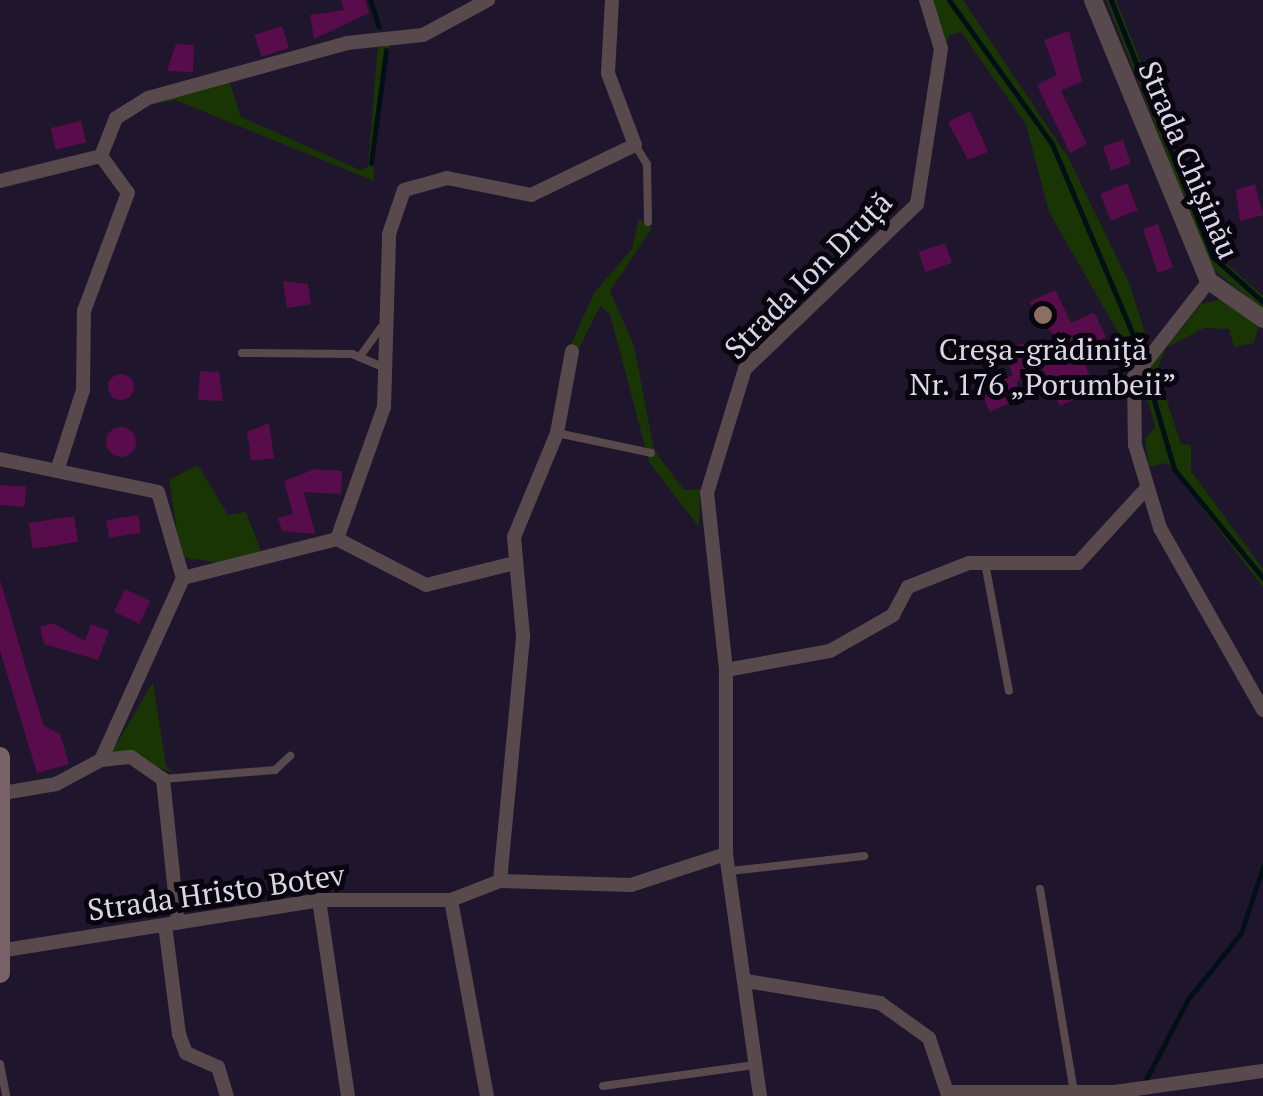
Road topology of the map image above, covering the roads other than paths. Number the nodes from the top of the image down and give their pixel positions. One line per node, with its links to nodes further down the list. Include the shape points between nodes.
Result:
1 (488, 0): 6 (street, via 423,35 347,42 148,98 116,118)
2 (612, 0): 5 (street, via 608,73)
3 (926, 0): 25 (street, Strada Ion Druță, via 940,48 916,204 746,369 720,441 704,524)
4 (1093, 0): 9 (street, Strada Chișinău)
5 (635, 146): 8 (lane, via 648,164); 11 (street, via 531,195 447,178 412,183 389,234)
6 (101, 156): 7 (street); 19 (street, via 128,193 84,311 82,390)
7 (0, 181)
8 (648, 222)
9 (1210, 281): 10 (street, Strada Chișinău); 20 (street, via 1130,388)
10 (1263, 319)
11 (381, 326): 14 (lane); 15 (street)
12 (572, 351): 16 (street)
13 (242, 353): 14 (lane)
14 (361, 355): 15 (lane)
15 (383, 366): 21 (street, via 370,460)
16 (556, 433): 17 (lane); 23 (street)
17 (651, 453)
18 (0, 459): 19 (street)
19 (57, 471): 24 (street, via 158,492)
20 (1144, 491): 22 (street, via 1078,563); 27 (street)
21 (337, 539): 23 (street, via 426,585); 24 (street)
22 (985, 562): 25 (street, via 908,587 880,626 830,651); 26 (lane)
23 (511, 564): 37 (street, via 523,636)
24 (183, 578): 30 (street)
25 (726, 670): 34 (street, Strada Ion Druță)
26 (1009, 691)
27 (1263, 710)
28 (290, 756): 31 (lane, via 275,770)
29 (0, 758): 32 (main road)
30 (101, 760): 31 (street, via 131,757); 32 (street, via 56,784)
31 (163, 779): 41 (street)
32 (3, 792): 33 (main road)
33 (2, 815): 42 (main road)
34 (726, 854): 36 (street, Strada Ion Druță); 37 (street, Strada Hristo Botev, via 631,884)
35 (864, 856): 36 (lane)
36 (730, 872): 44 (street, Strada Ion Druță)
37 (500, 881): 40 (street, Strada Hristo Botev)
38 (1040, 890): 49 (lane)
39 (319, 900): 40 (street, Strada Hristo Botev); 41 (street, Strada Hristo Botev); 53 (street)
40 (451, 900): 54 (street)
41 (171, 923): 42 (street, Strada Hristo Botev); 52 (street, via 179,1034 194,1059 218,1066)
42 (6, 950): 43 (main road)
43 (0, 973)
44 (746, 981): 46 (street, Strada Ion Druță); 50 (street, via 880,1003 930,1038)
45 (0, 1064): 51 (lane)
46 (755, 1065): 48 (lane); 55 (street, Strada Ion Druță)
47 (1263, 1071): 49 (street)
48 (603, 1086)
49 (1074, 1092): 50 (street)
50 (948, 1094)
51 (6, 1096)
52 (227, 1096)
53 (348, 1096)
54 (487, 1096)
55 (760, 1096)

